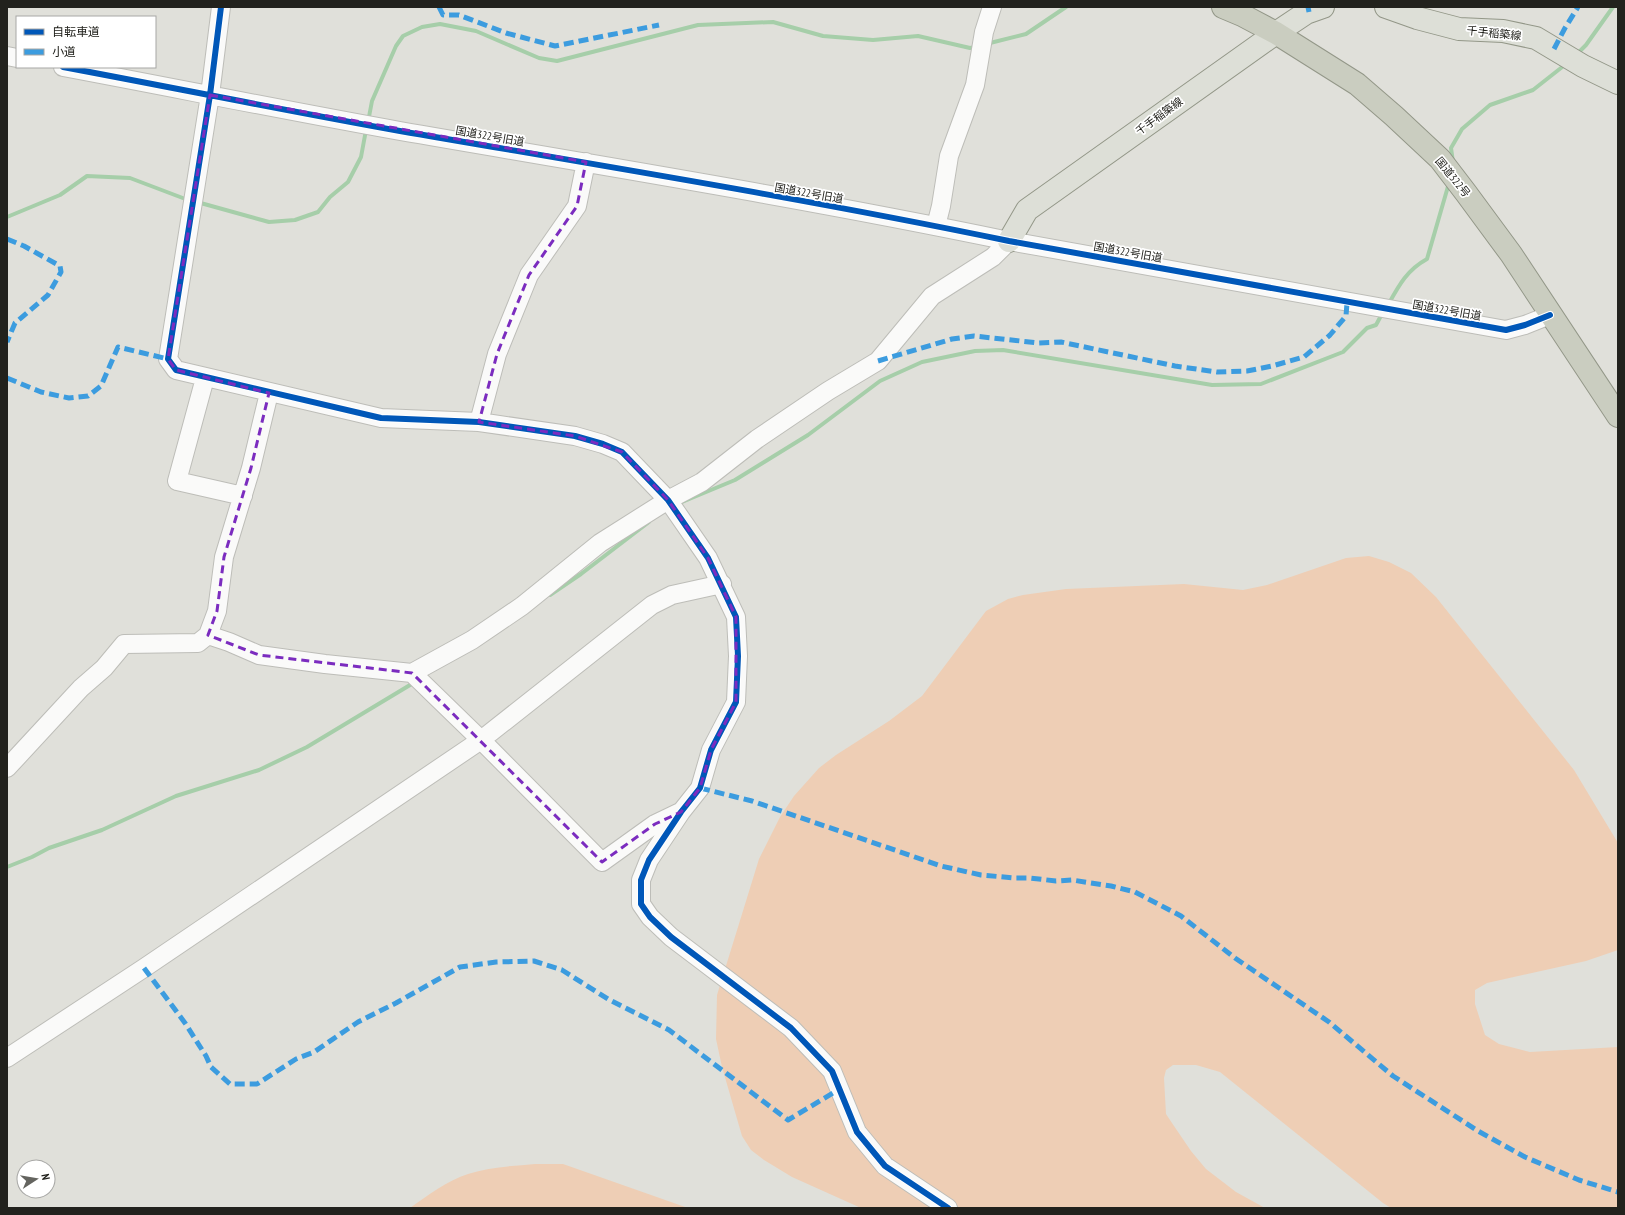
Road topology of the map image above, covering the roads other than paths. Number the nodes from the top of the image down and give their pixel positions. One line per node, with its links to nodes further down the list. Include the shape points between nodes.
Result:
1 (221, 7): 9 (street)
2 (992, 7): 11 (street, via 984,32 975,86 949,156)
3 (1223, 7): 6 (highway, 国道322号)
4 (1323, 7): 6 (main road, 千手稲築線, via 1306,13)
5 (1386, 7): 8 (main road, 千手稲築線, via 1459,29 1503,31 1536,38)
6 (1276, 33): 12 (main road, 千手稲築線, via 1027,210); 13 (highway, 国道322号, via 1357,84 1440,160 1511,254)
7 (68, 68): 9 (street, 国道322号旧道)
8 (1618, 83)
9 (210, 96): 10 (street, 国道322号旧道); 14 (street, via 168,359 176,370)
10 (586, 162): 11 (street, 国道322号旧道); 17 (street, via 577,206 529,275 497,354)
11 (936, 226): 12 (street, 国道322号旧道)
12 (1009, 241): 13 (street, 国道322号旧道, via 1506,330); 19 (street, via 992,257 932,296 878,361 757,439 702,482)
13 (1550, 315): 16 (highway, 国道322号)
14 (205, 378): 15 (street); 18 (street, via 177,481)
15 (269, 393): 17 (street, via 381,418); 18 (street)
16 (1618, 416)
17 (479, 422): 19 (street, via 575,436 603,444 622,452)
18 (243, 496): 21 (street, via 224,557 217,611)
19 (668, 500): 20 (street, via 708,558); 22 (street, via 600,544 522,606 472,640)
20 (722, 584): 23 (street, via 672,595 652,605); 25 (street, via 736,617 736,702 711,750 700,788)
21 (208, 636): 22 (street, via 260,655); 24 (street, via 198,643 124,644)
22 (412, 673): 23 (street)
23 (481, 740): 25 (street, via 602,862 654,824); 26 (street)
24 (7, 768)
25 (681, 812): 27 (street, via 649,860 641,880 641,904 650,917 672,937 791,1028 832,1071 857,1132 885,1166)
26 (7, 1058)
27 (948, 1208)

